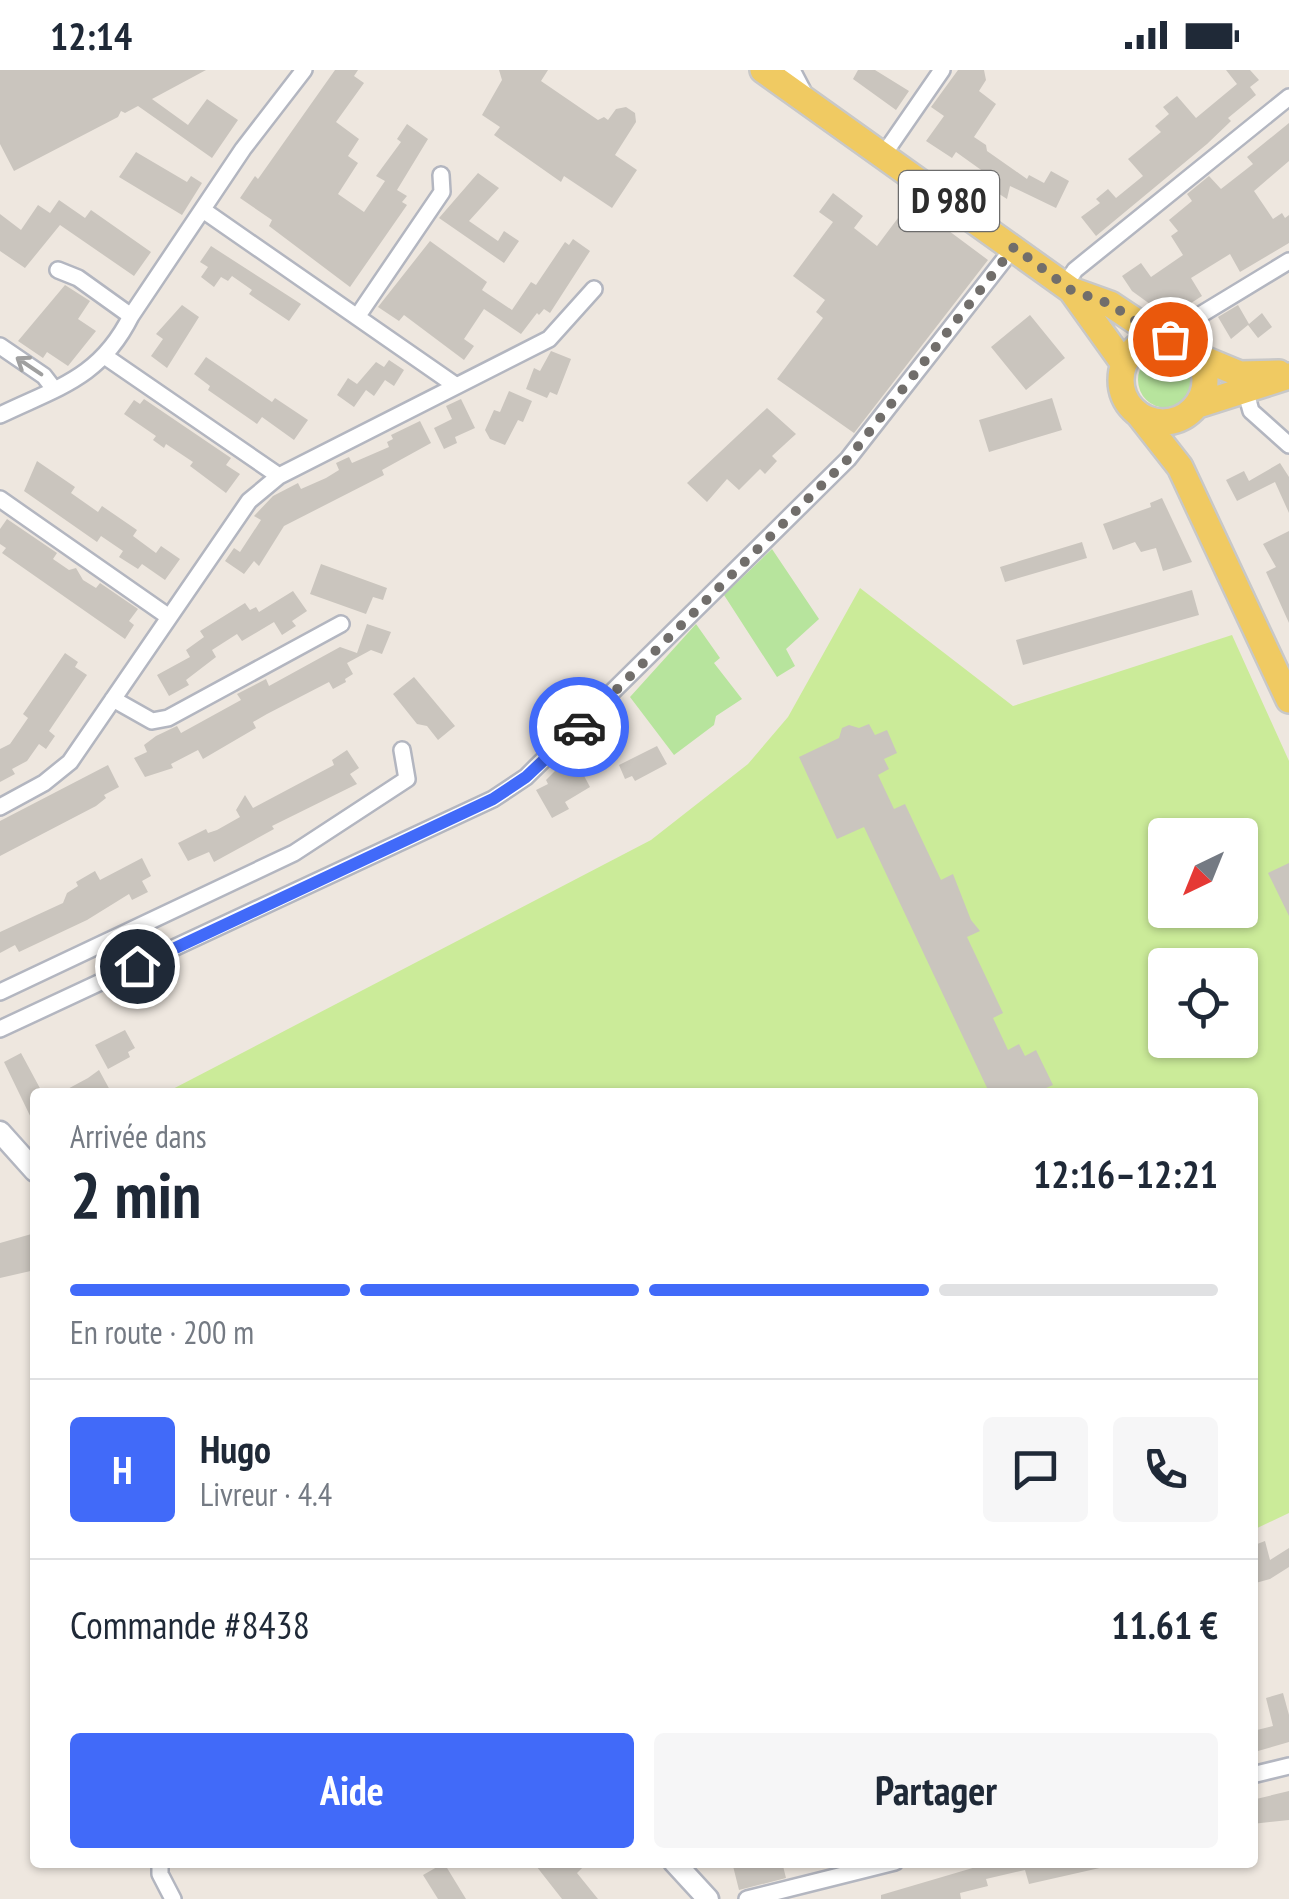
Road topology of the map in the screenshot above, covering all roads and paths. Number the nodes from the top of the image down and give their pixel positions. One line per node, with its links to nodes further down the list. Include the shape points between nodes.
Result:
1 (304, 70): 9 (street)
2 (763, 70): 6 (main road, D 980)
3 (792, 70): 6 (street)
4 (942, 70): 7 (street)
5 (1289, 97): 13 (street, via 1075,270)
6 (808, 101): 7 (main road, D 980)
7 (884, 154): 10 (main road, D 980)
8 (441, 175): 16 (street, via 442,192)
9 (203, 210): 15 (street); 16 (street)
10 (1014, 247): 13 (main road, D 980); 39 (street, via 848,459 526,777 493,799)
11 (1289, 261): 17 (street, via 1182,326)
12 (58, 270): 15 (street)
13 (1068, 288): 17 (main road, D 980); 20 (main road, D 980)
14 (594, 290): 23 (street, via 549,339)
15 (131, 316): 19 (street)
16 (357, 317): 23 (street)
17 (1180, 345): 20 (main road, via 1135,348); 22 (main road, D 980); 25 (main road, via 1206,372)
18 (0, 346): 24 (street, one-way to 18)
19 (106, 356): 24 (street); 30 (street)
20 (1124, 364): 27 (main road, via 1122,387)
21 (1289, 374): 22 (main road, D 980)
22 (1243, 383): 25 (main road, D 980); 28 (street, via 1251,412)
23 (455, 385): 30 (street)
24 (54, 389): 26 (street)
25 (1195, 408): 27 (main road, via 1172,422); 29 (main road, via 1183,433)
26 (0, 415)
27 (1140, 416): 29 (main road)
28 (1289, 444)
29 (1180, 466): 35 (main road)
30 (278, 476): 32 (street, via 249,500)
31 (0, 499): 32 (street)
32 (169, 617): 34 (street)
33 (341, 624): 34 (street, via 168,718 152,721)
34 (113, 699): 37 (street, via 70,762)
35 (1289, 700)
36 (402, 750): 38 (street, via 406,779 294,853)
37 (0, 808)
38 (0, 992)
39 (0, 1029)
40 (0, 1132): 41 (street)
41 (30, 1166)
42 (1289, 1766): 43 (street)
43 (1258, 1770)
44 (160, 1868): 47 (street)
45 (680, 1868): 48 (street)
46 (871, 1868): 49 (street)
47 (173, 1899)
48 (708, 1899)
49 (746, 1899)

